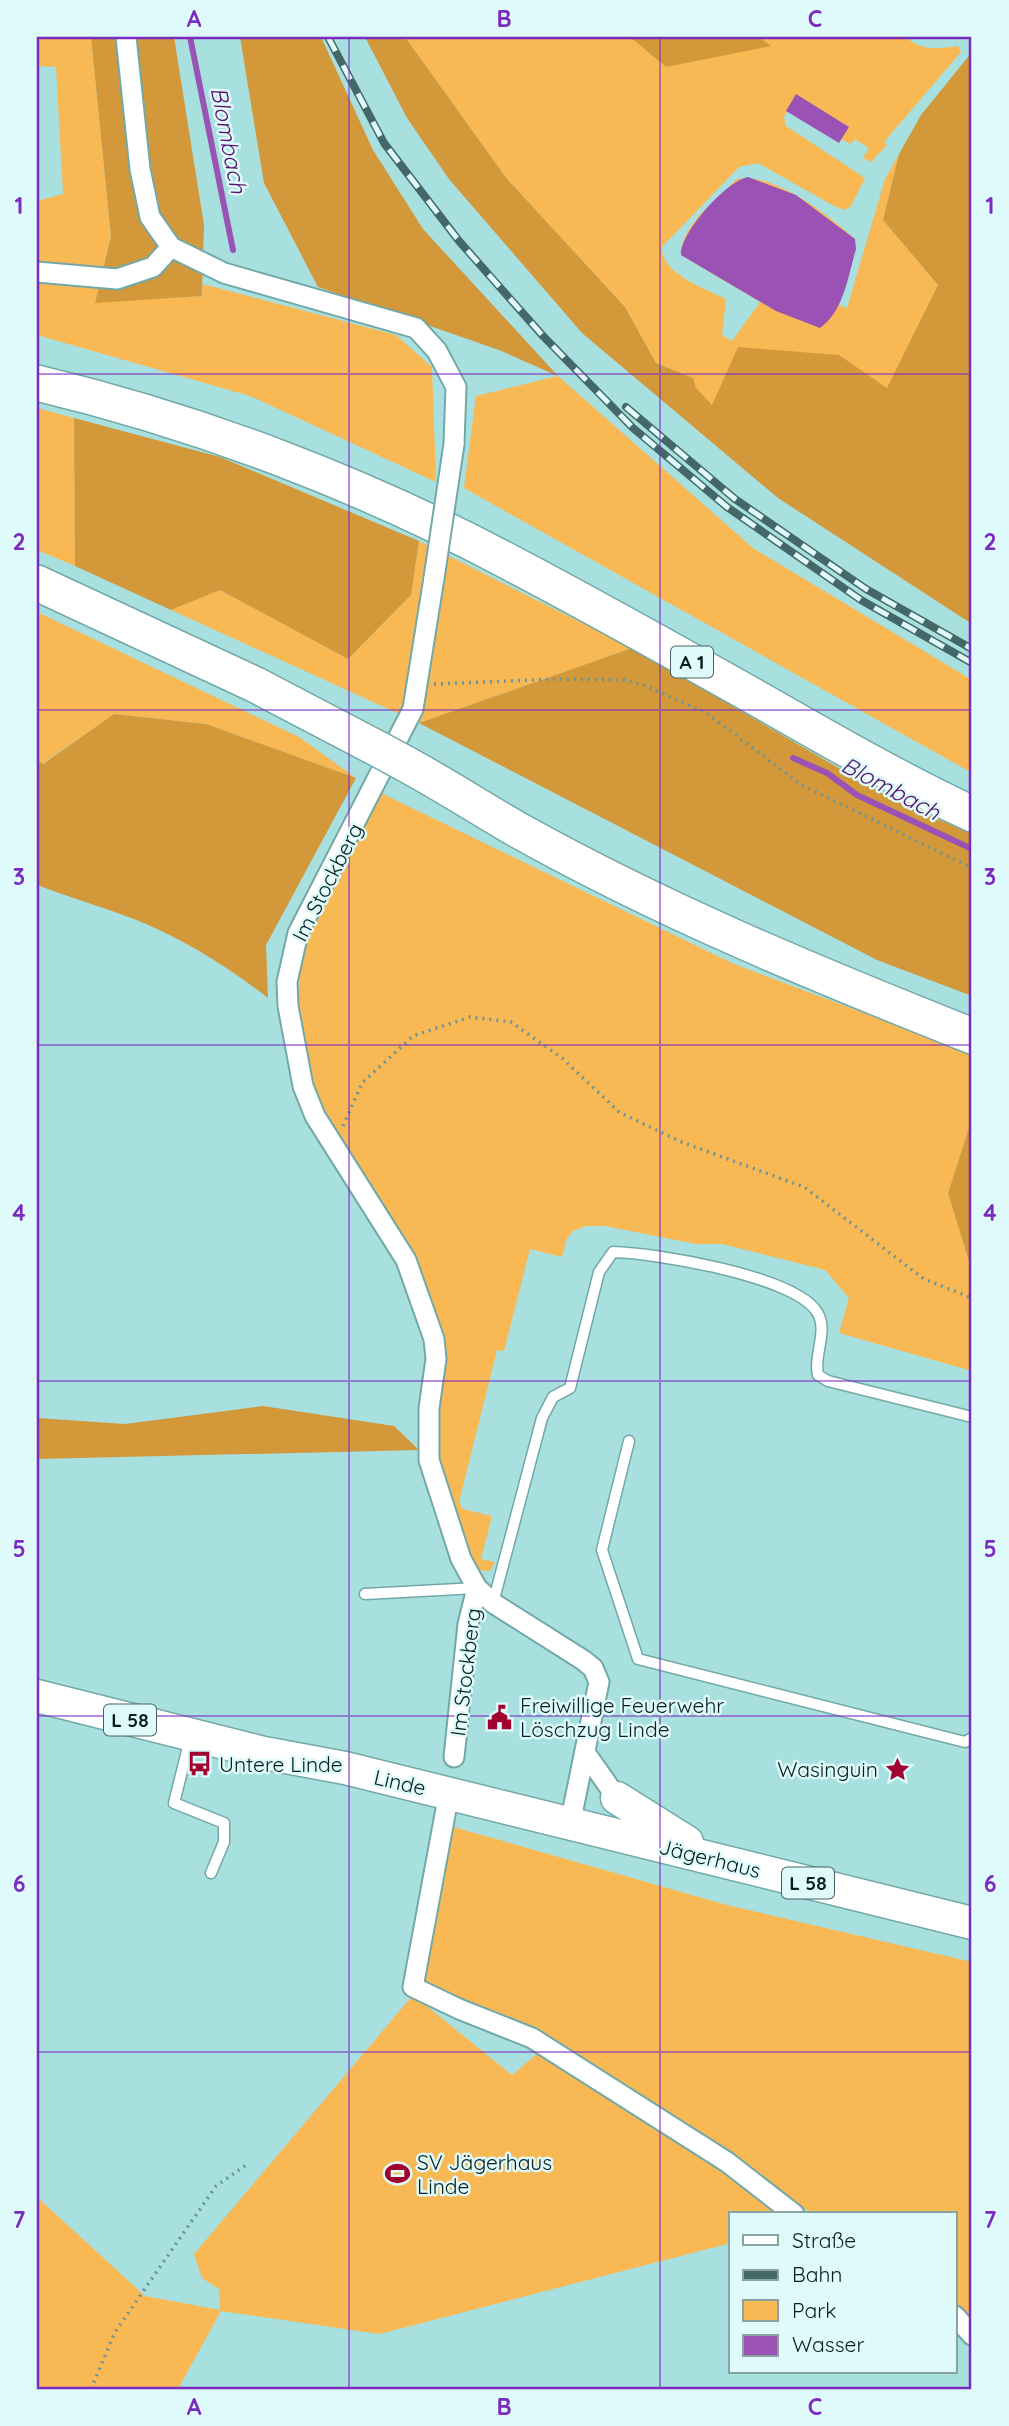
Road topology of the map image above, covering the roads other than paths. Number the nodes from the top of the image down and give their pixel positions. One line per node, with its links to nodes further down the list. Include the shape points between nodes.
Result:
1 (125, 37): 2 (street, via 149,217)
2 (171, 247): 3 (street, via 153,268 117,279); 10 (street, Im Stockberg, bridge, via 224,273 416,328 437,351 456,387 454,444 418,683 405,729 298,933 290,959 288,1006 315,1116 406,1260 434,1339 429,1460 461,1559)
3 (37, 272)
4 (37, 383): 6 (highway, A 1, via 259,451 409,513 509,562 865,760)
5 (37, 583): 7 (highway, via 256,685 675,910 856,990)
6 (972, 814)
7 (972, 1035)
8 (972, 1418): 12 (lane, via 818,1375 815,1362 822,1332 819,1314 808,1301 734,1270 613,1252 599,1272 570,1388 553,1397 542,1418)
9 (629, 1441): 15 (lane, via 602,1550 638,1659 965,1742)
10 (477, 1588): 11 (lane); 12 (street, Im Stockberg); 17 (street, Im Stockberg, via 468,1624)
11 (365, 1594)
12 (493, 1603): 16 (street, Im Stockberg, via 593,1668 599,1682)
13 (37, 1696): 14 (main road, Linde / L 58)
14 (191, 1735): 18 (main road, Linde / L 58); 22 (lane, via 174,1802 223,1823 224,1842)
15 (972, 1738)
16 (586, 1754): 19 (street); 20 (street, Im Stockberg)
17 (454, 1757)
18 (449, 1793): 20 (main road, Jägerhaus / L 58); 24 (street, Linde, via 413,1987 532,2038 727,2162)
19 (617, 1798): 21 (main road, via 674,1831)
20 (570, 1824): 21 (main road, Jägerhaus / L 58)
21 (708, 1858): 23 (main road, Jägerhaus / L 58)
22 (211, 1873)
23 (972, 1923)
24 (791, 2212)
25 (956, 2317): 26 (street)
26 (972, 2335)

